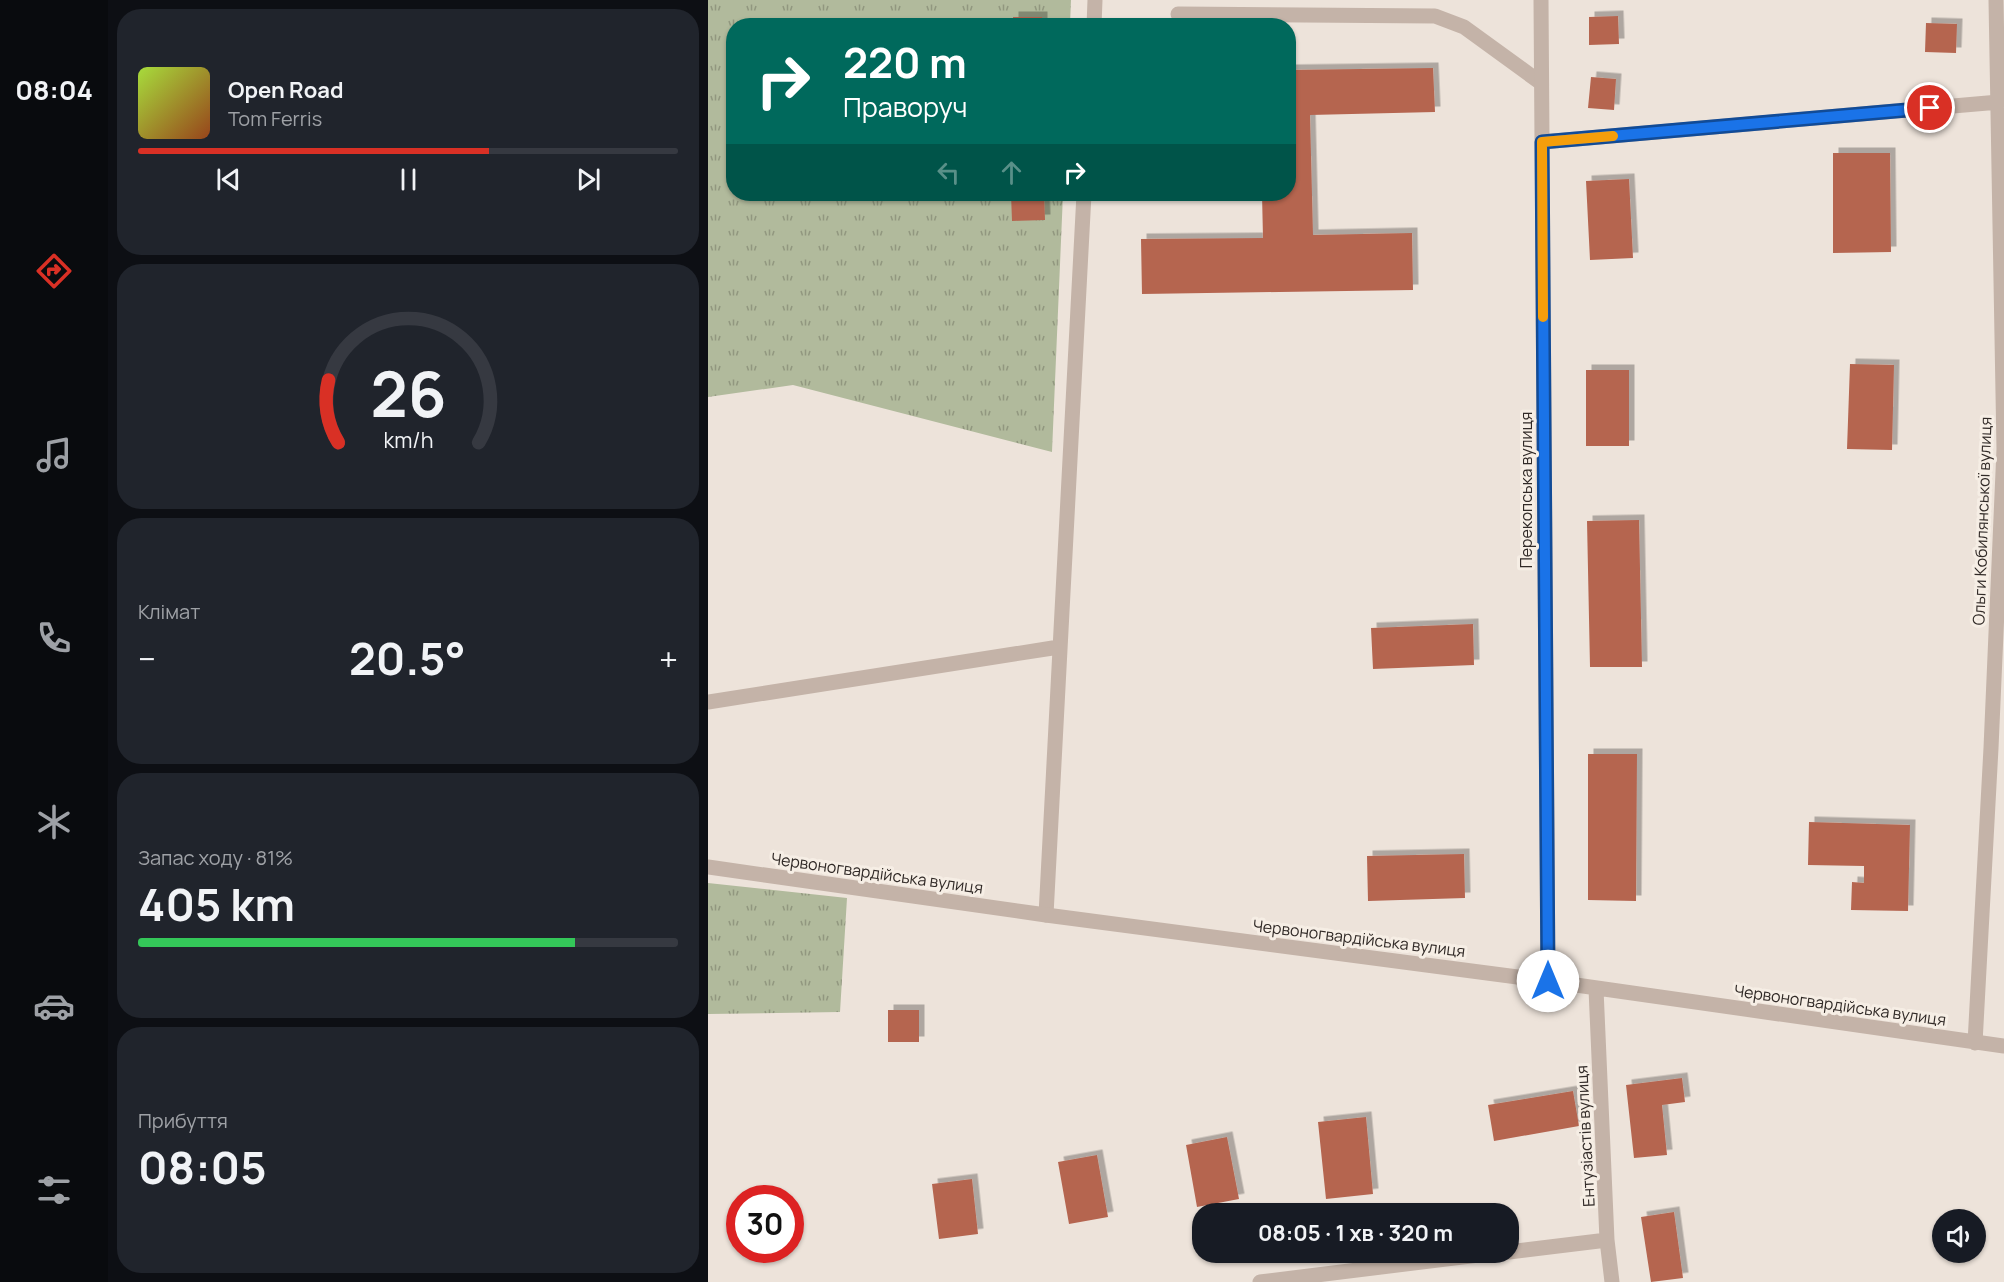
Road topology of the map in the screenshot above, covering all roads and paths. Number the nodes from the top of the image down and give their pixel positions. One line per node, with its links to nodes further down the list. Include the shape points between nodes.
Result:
1 (1095, 0): 5 (street)
2 (1541, 0): 6 (street, Перекопська вулиця)
3 (1996, 0): 7 (street, Ольги Кобилянської вулиця)
4 (1178, 14): 6 (street, via 1436,16 1464,27)
5 (1094, 18)
6 (1541, 83): 8 (street, Перекопська вулиця)
7 (1999, 102): 8 (street); 16 (street, Ольги Кобилянської вулиця, via 2004,449)
8 (1542, 142): 14 (street, Перекопська вулиця)
9 (1084, 201): 10 (street)
10 (1059, 647): 11 (street); 13 (street)
11 (708, 702)
12 (708, 867): 13 (street, Червоногвардійська вулиця)
13 (1046, 915): 14 (street, Червоногвардійська вулиця)
14 (1548, 981): 15 (street, Червоногвардійська вулиця)
15 (1596, 989): 16 (street, Червоногвардійська вулиця); 18 (street, Ентузіастів вулиця)
16 (1975, 1043): 17 (street, Червоногвардійська вулиця)
17 (2004, 1046)
18 (1607, 1240): 19 (street); 22 (street, Ентузіастів вулиця)
19 (1519, 1251)
20 (1414, 1263): 21 (street)
21 (1260, 1282)
22 (1612, 1282)

